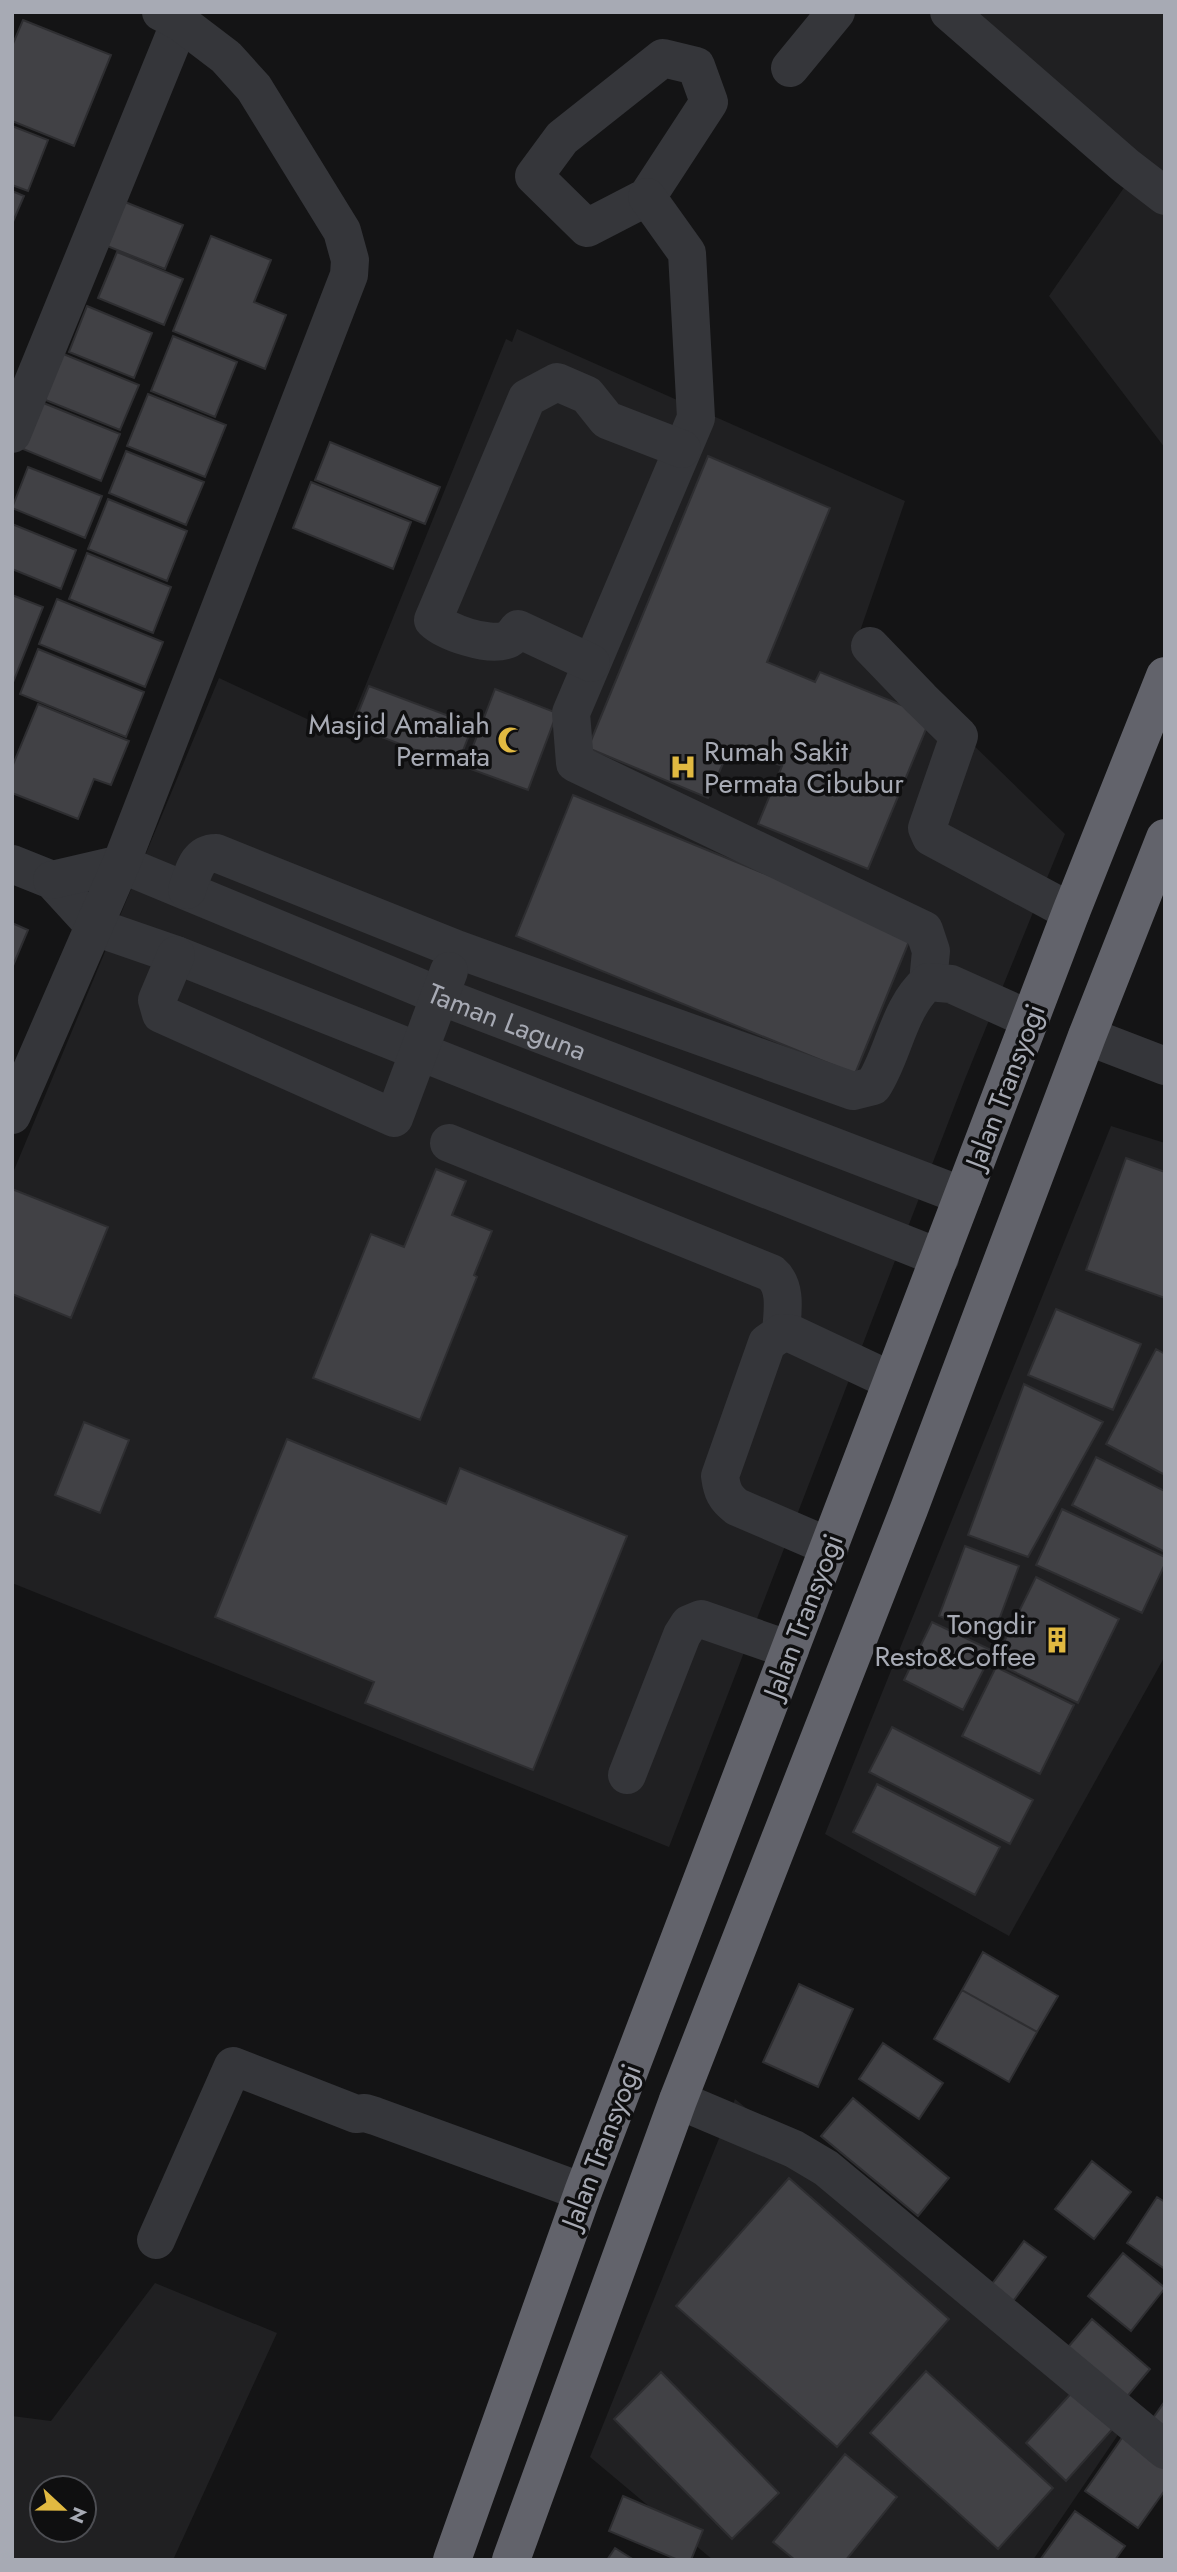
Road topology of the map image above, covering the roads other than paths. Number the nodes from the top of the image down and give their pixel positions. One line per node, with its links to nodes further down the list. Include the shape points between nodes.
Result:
1 (836, 12): 4 (street)
2 (949, 12): 5 (street)
3 (171, 17): 7 (street); 14 (street, via 226,57 254,88 342,231 350,260 349,275)
4 (790, 68)
5 (1165, 196)
6 (647, 197): 6 (street, via 709,102 696,66 663,58 562,138 534,176 587,228); 8 (street, via 687,253 696,418)
7 (12, 435)
8 (682, 449): 10 (street); 10 (street, via 607,420 587,395 557,382 527,398 433,620 494,643 509,640 518,629)
9 (870, 646): 17 (street, via 959,736 927,828 931,837)
10 (591, 663): 21 (street, via 571,713 575,763 923,930 931,951)
11 (1165, 676): 17 (highway, Jalan Transyogi)
12 (1165, 838): 24 (highway, Jalan Transyogi)
13 (12, 864): 15 (street)
14 (121, 864): 15 (street); 16 (street, Taman Laguna); 18 (street)
15 (52, 880): 18 (street)
16 (187, 890): 19 (street, via 199,859 216,853); 22 (street, Taman Laguna)
17 (1072, 912): 23 (highway, Jalan Transyogi)
18 (95, 927): 20 (street); 27 (street)
19 (456, 949): 21 (street, via 853,1091 873,1086 916,993); 22 (street)
20 (176, 955): 25 (street); 25 (street, via 157,1000 161,1014 394,1118)
21 (928, 982): 23 (street, via 951,984)
22 (440, 996): 25 (street); 29 (street, Taman Laguna)
23 (1031, 1020): 29 (highway, Jalan Transyogi)
24 (1087, 1037): 26 (street); 34 (highway, Jalan Transyogi)
25 (421, 1051): 30 (street)
26 (1165, 1066)
27 (12, 1115)
28 (449, 1143): 31 (street, via 766,1270 776,1277 783,1297)
29 (963, 1196): 30 (highway, Jalan Transyogi)
30 (940, 1258): 32 (highway, Jalan Transyogi)
31 (781, 1333): 32 (street); 35 (street, via 767,1343 720,1476 722,1490 737,1507)
32 (892, 1381): 33 (highway, Jalan Transyogi)
33 (853, 1486): 34 (highway); 35 (highway, Jalan Transyogi)
34 (909, 1509): 38 (highway, Jalan Transyogi)
35 (830, 1547): 36 (highway, Jalan Transyogi)
36 (790, 1650): 37 (street, via 701,1619 689,1624); 39 (highway, Jalan Transyogi)
37 (627, 1775)
38 (678, 2100): 41 (street, via 794,2149 826,2168); 43 (highway, Jalan Transyogi)
39 (583, 2192): 40 (street, via 375,2116 356,2114 233,2066); 42 (highway, Jalan Transyogi)
40 (156, 2240)
41 (1165, 2450)
42 (452, 2560)
43 (511, 2560)

